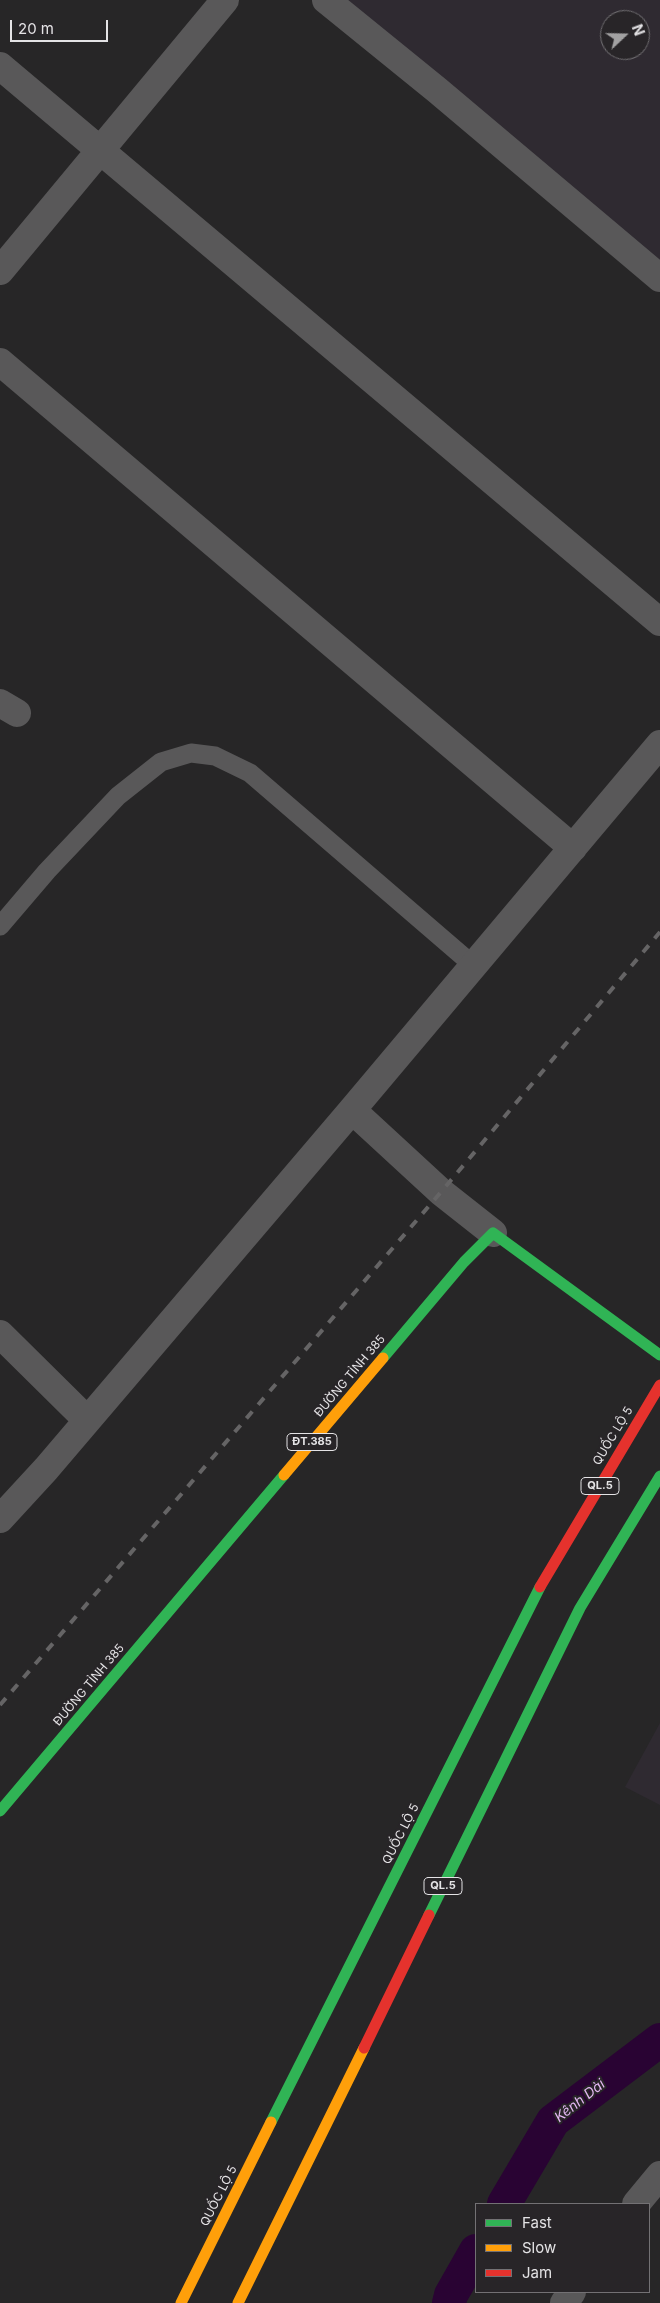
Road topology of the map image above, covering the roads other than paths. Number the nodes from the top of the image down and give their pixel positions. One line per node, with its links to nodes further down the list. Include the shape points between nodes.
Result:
1 (225, 0): 4 (street)
2 (326, 0): 6 (street)
3 (0, 66): 4 (street)
4 (100, 151): 5 (street); 8 (street)
5 (0, 271)
6 (660, 278)
7 (0, 362): 10 (street)
8 (660, 622)
9 (660, 744): 10 (street)
10 (573, 848): 12 (street)
11 (0, 926): 12 (lane, via 118,796 161,762 190,753 215,756 250,773)
12 (474, 965): 13 (street)
13 (352, 1110): 14 (street, via 441,1192); 18 (street)
14 (493, 1232): 16 (main road); 21 (main road, ĐƯỜNG TỈNH 385 / ĐT.385, via 464,1262)
15 (0, 1334): 18 (street)
16 (660, 1355)
17 (660, 1385): 24 (main road, QUỐC LỘ 5 / QL.5, via 540,1586)
18 (87, 1420): 20 (street)
19 (660, 1476): 25 (main road, QL.5, via 580,1608)
20 (0, 1519)
21 (0, 1811)
22 (660, 2175): 23 (street)
23 (637, 2203)
24 (181, 2303)
25 (238, 2303)

